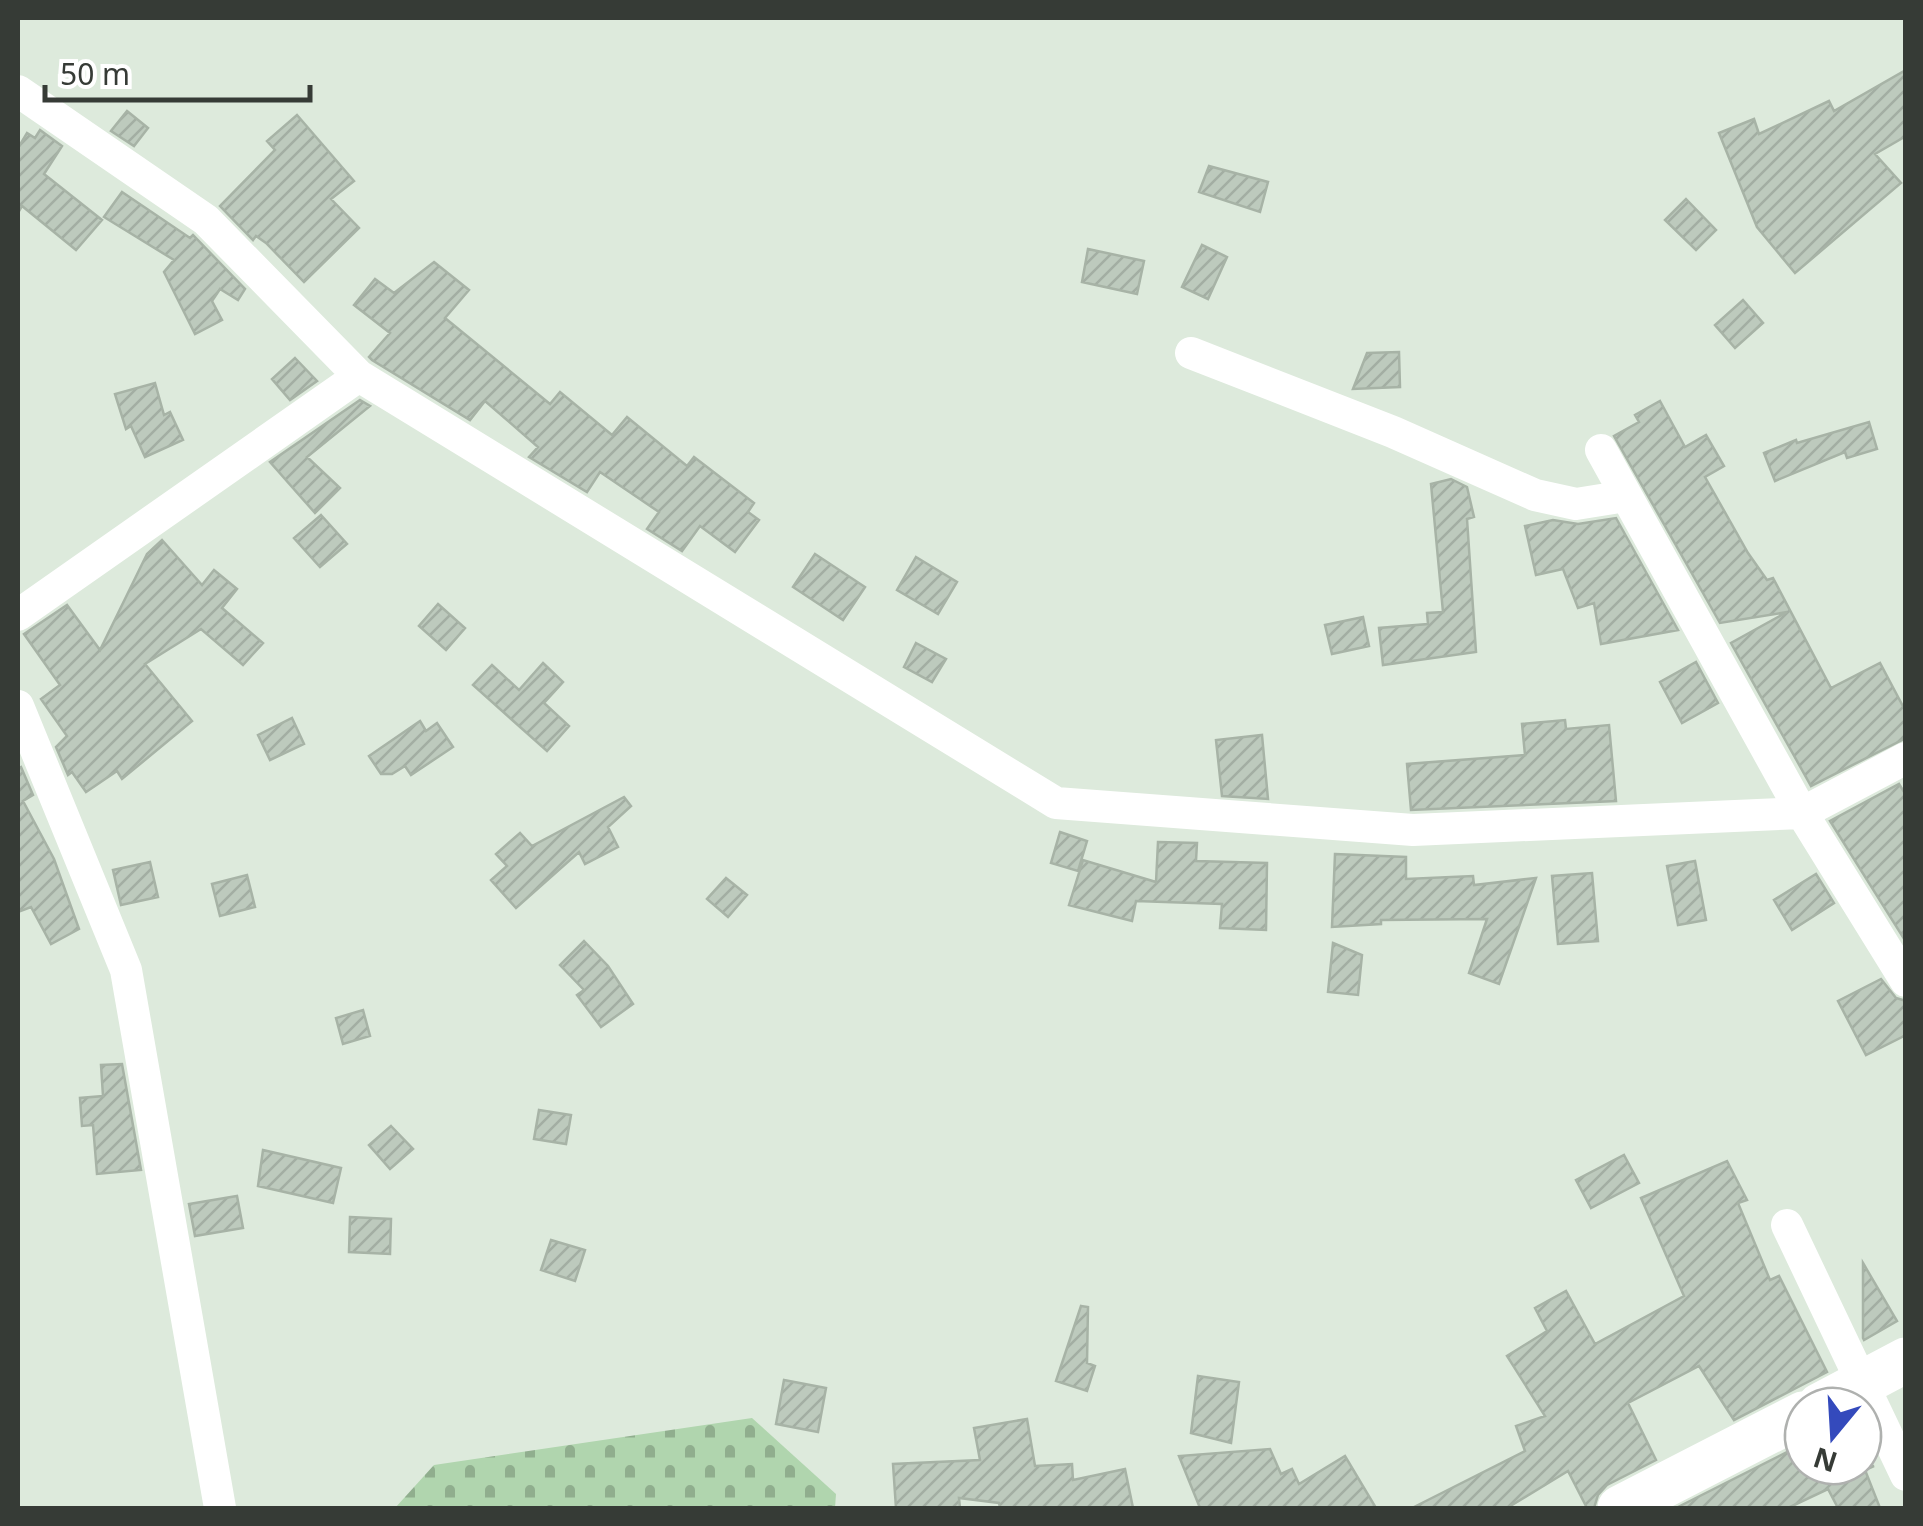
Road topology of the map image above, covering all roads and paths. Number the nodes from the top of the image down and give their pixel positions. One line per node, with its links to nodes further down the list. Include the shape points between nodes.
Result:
1 (18, 91): 3 (street, via 206,220)
2 (1190, 353): 5 (street, via 1535,496 1576,504)
3 (359, 376): 6 (street); 9 (street, via 1056,803 1413,830)
4 (1601, 450): 5 (street)
5 (1626, 496): 9 (street)
6 (18, 616)
7 (18, 706): 17 (street, via 126,970)
8 (1906, 758): 9 (street)
9 (1802, 813): 10 (street)
10 (1906, 982)
11 (1787, 1225): 13 (street)
12 (1906, 1360): 13 (street)
13 (1865, 1382): 14 (street); 16 (street)
14 (1857, 1386)
15 (1783, 1424): 18 (street)
16 (1906, 1475)
17 (220, 1508)
18 (1620, 1508)

